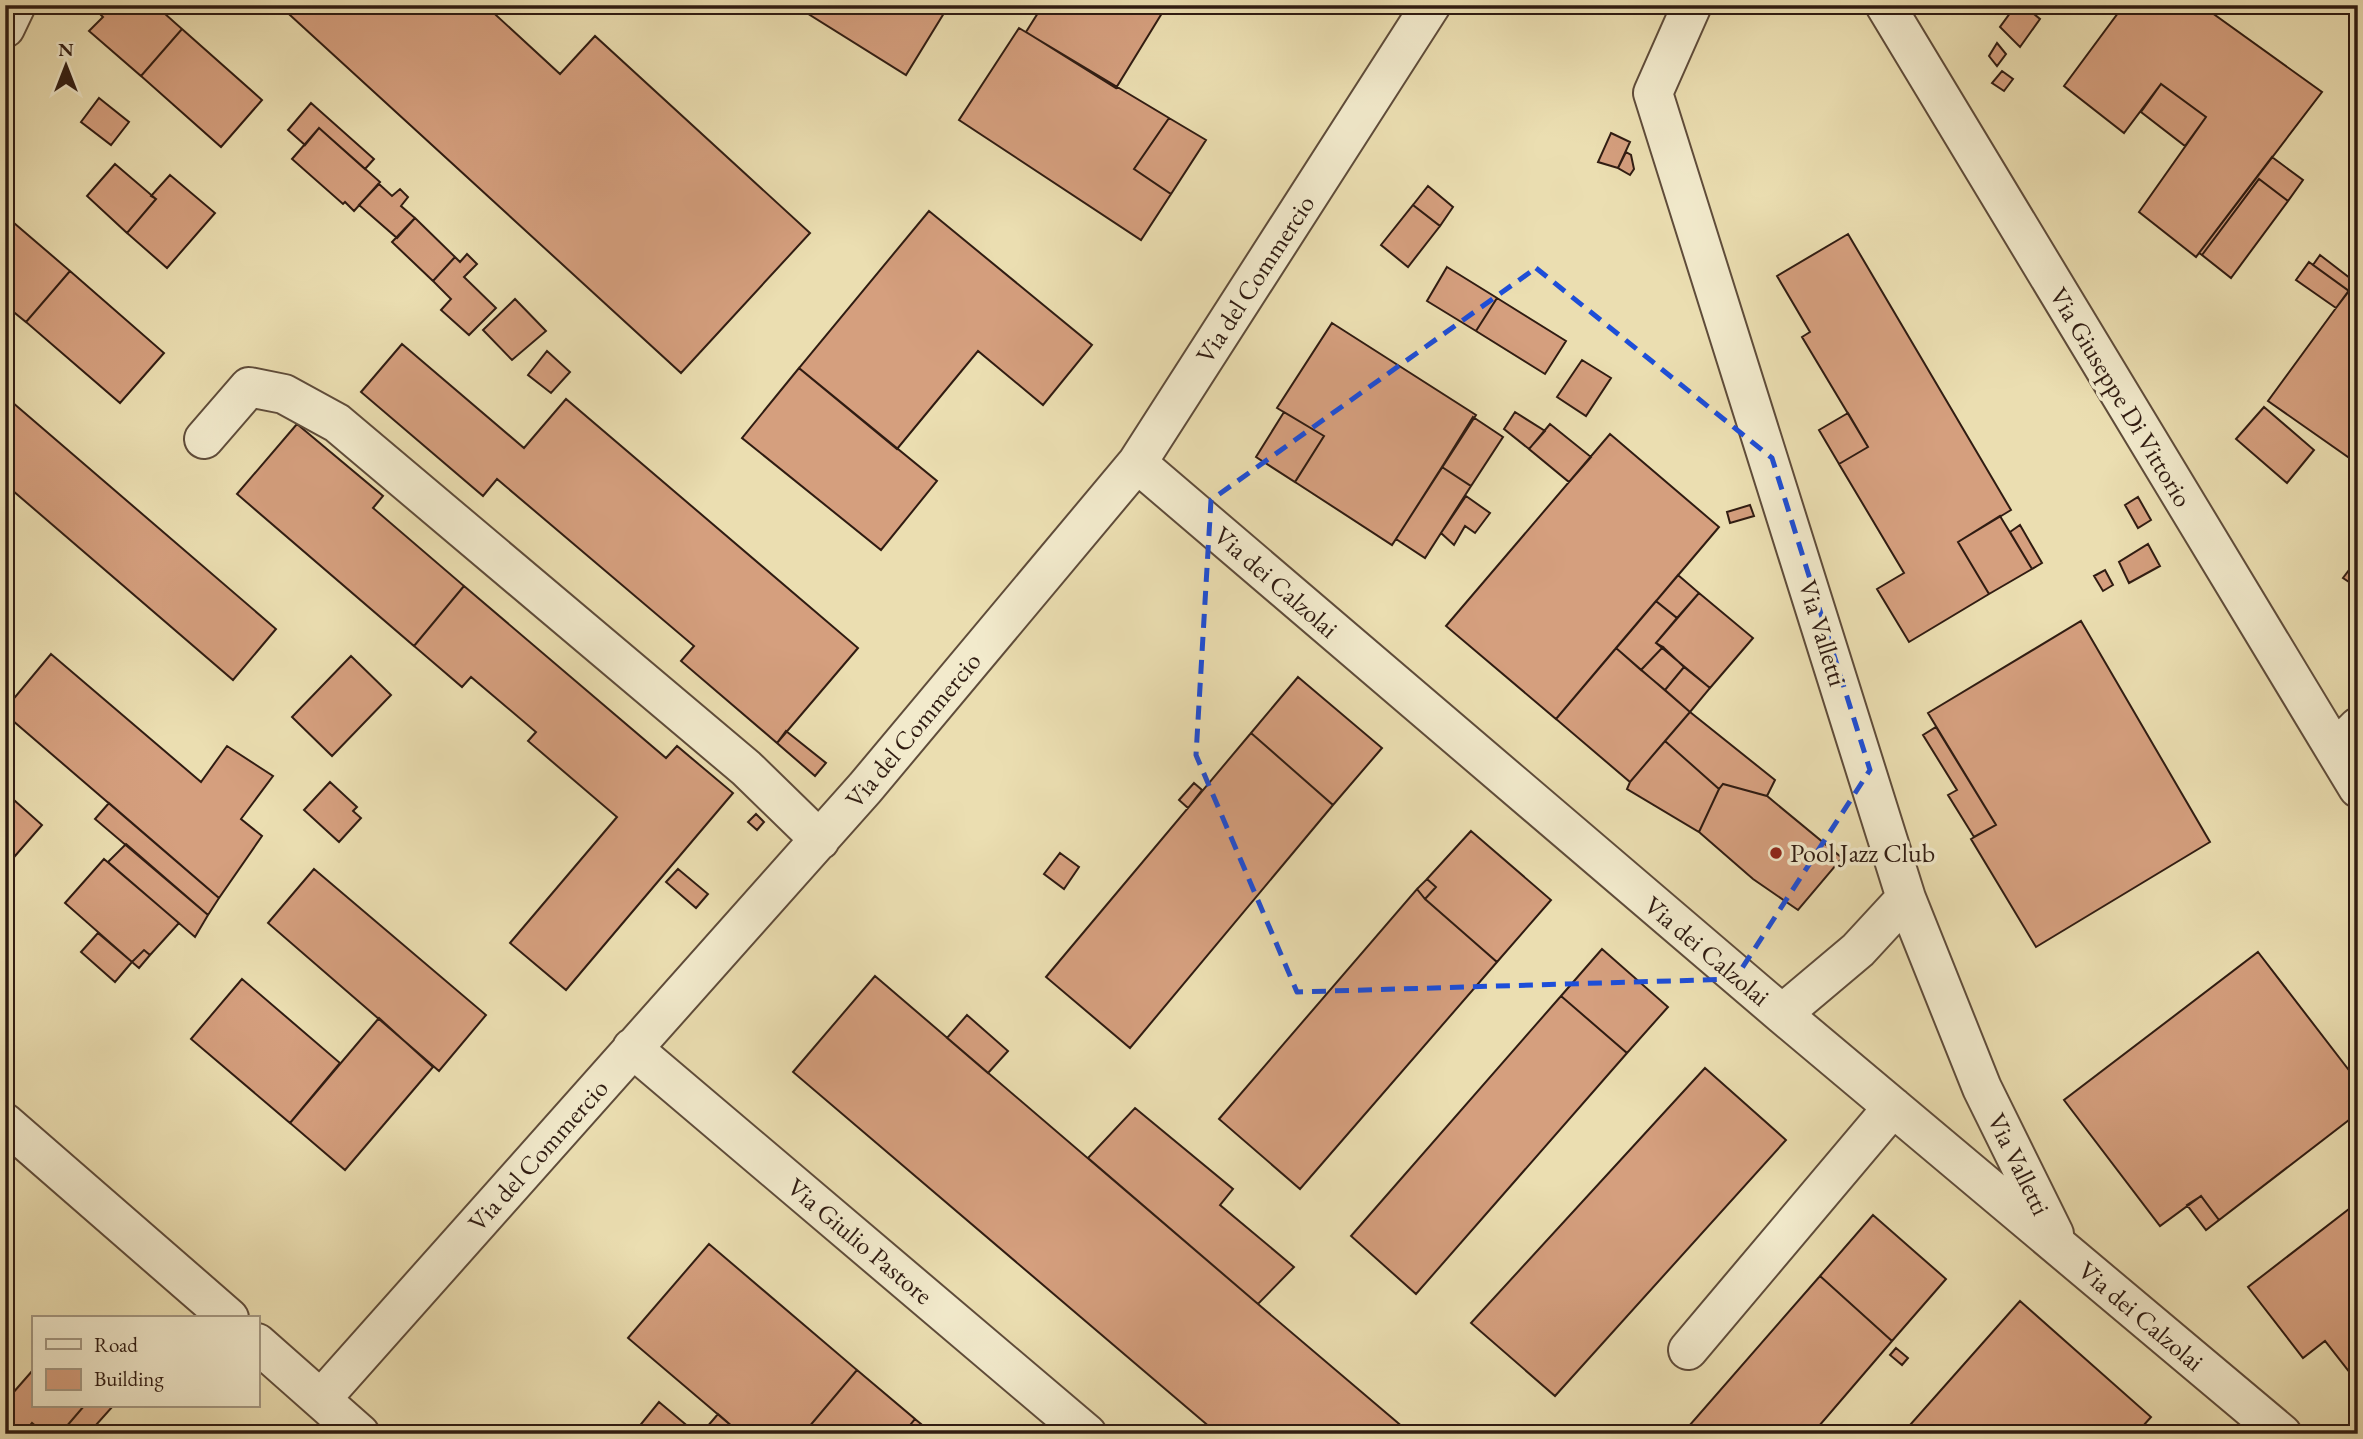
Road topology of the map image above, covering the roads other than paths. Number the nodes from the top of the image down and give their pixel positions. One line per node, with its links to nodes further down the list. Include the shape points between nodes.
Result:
1 (16, 5): 5 (street)
2 (1431, 5): 7 (street, Via del Commercio)
3 (1692, 5): 11 (street, Via Valletti, via 1653,93)
4 (1885, 5): 8 (street, Via Giuseppe Di Vittorio)
5 (5, 28)
6 (204, 439): 10 (street, via 248,387 285,394 337,423 746,768)
7 (1138, 463): 10 (street, Via del Commercio); 12 (street, Via dei Calzolai)
8 (2346, 739): 9 (street, Via Giuseppe Di Vittorio)
9 (2358, 788)
10 (820, 839): 13 (street, Via del Commercio)
11 (1906, 898): 12 (street, via 1858,950); 16 (street, Via Valletti, via 1982,1088)
12 (1782, 1014): 14 (street, Via dei Calzolai)
13 (632, 1048): 20 (street, Via del Commercio); 22 (street, Via Giulio Pastore)
14 (1893, 1107): 16 (street, Via dei Calzolai); 19 (street)
15 (5, 1124): 17 (street)
16 (2061, 1249): 23 (street, Via dei Calzolai)
17 (227, 1316)
18 (259, 1345): 20 (street)
19 (1688, 1350)
20 (321, 1399): 21 (street)
21 (360, 1434)
22 (1087, 1434)
23 (2282, 1434)

